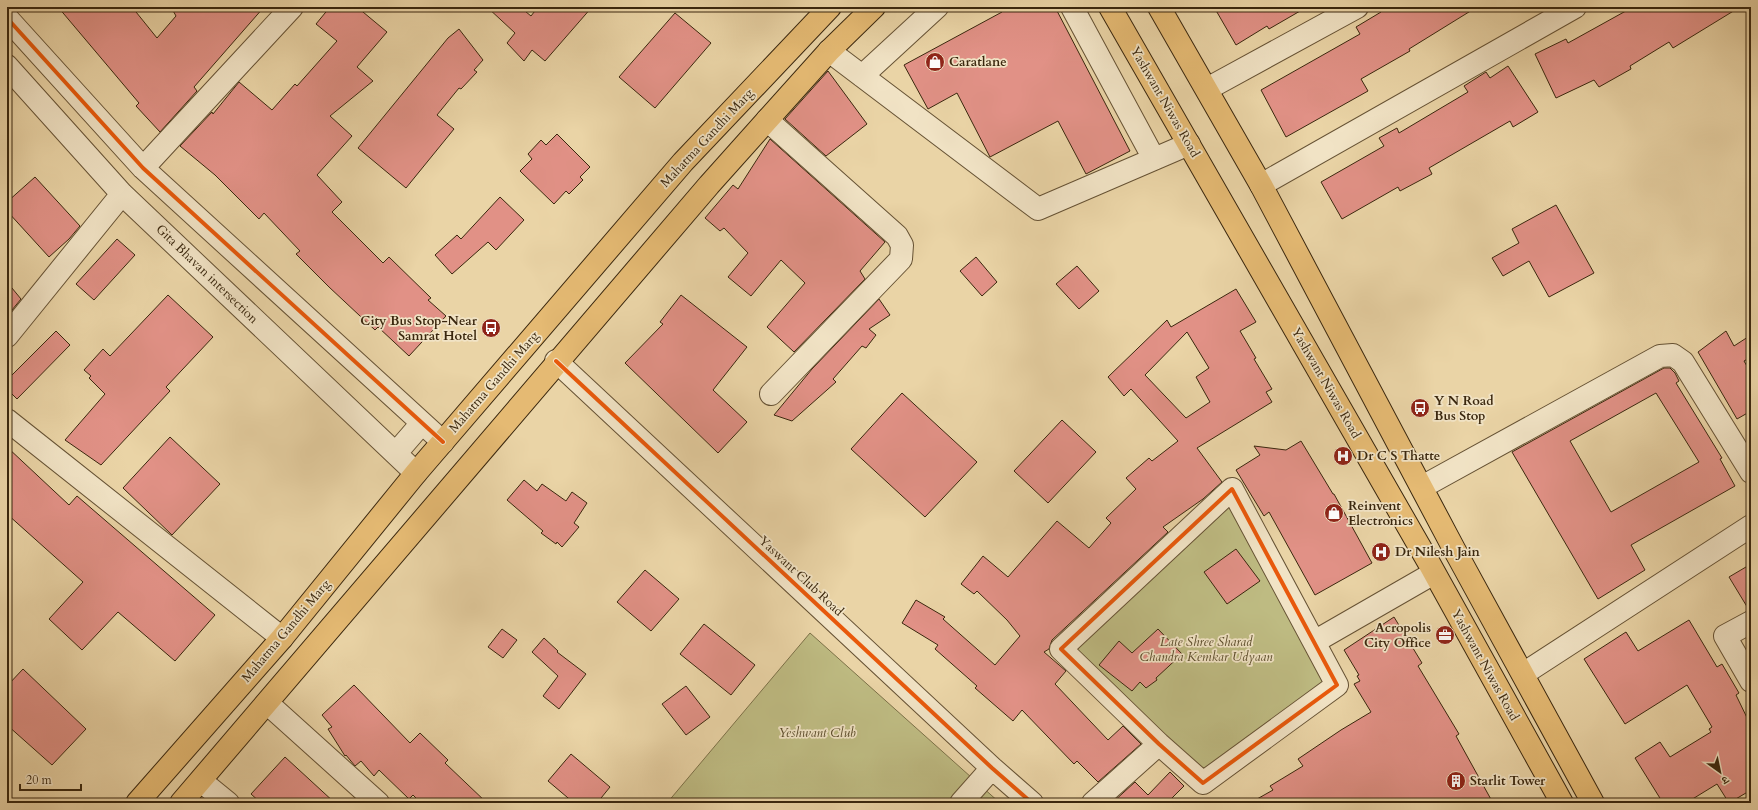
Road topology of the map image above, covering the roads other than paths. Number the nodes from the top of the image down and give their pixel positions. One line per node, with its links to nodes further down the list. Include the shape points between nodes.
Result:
1 (292, 7): 18 (street)
2 (830, 7): 26 (main road, Mahatma Gandhi Marg, via 683,162)
3 (874, 7): 11 (main road)
4 (937, 7): 13 (street)
5 (1072, 7): 17 (street)
6 (1110, 7): 16 (main road, Yashwant Niwas Road)
7 (1159, 7): 14 (main road)
8 (1357, 7): 14 (street)
9 (1574, 7): 19 (street)
10 (7, 18): 18 (street)
11 (829, 51): 13 (street); 15 (main road)
12 (7, 66): 20 (street, Gita Bhavan intersection)
13 (862, 76): 17 (street, via 1038,209)
14 (1207, 89): 19 (main road)
15 (767, 120): 22 (main road); 23 (street, via 896,236 902,245 901,259)
16 (1189, 144): 17 (street); 32 (main road, Yashwant Niwas Road)
17 (1154, 159)
18 (143, 168): 25 (street)
19 (1261, 185): 30 (main road)
20 (122, 194): 21 (street); 27 (street, Gita Bhavan intersection)
21 (7, 336)
22 (556, 362): 38 (main road); 40 (street, Yaswant Club Road)
23 (771, 394)
24 (7, 420): 34 (street)
25 (422, 424): 26 (street); 27 (street)
26 (443, 442): 29 (main road, Mahatma Gandhi Marg)
27 (396, 453): 29 (street, Gita Bhavan intersection)
28 (1751, 472): 30 (street, via 1683,362 1674,355 1660,356)
29 (416, 473): 34 (main road, Mahatma Gandhi Marg)
30 (1422, 487): 36 (main road)
31 (1751, 526): 36 (street)
32 (1434, 573): 35 (street); 49 (main road, Yashwant Niwas Road)
33 (1751, 622): 37 (street, via 1725,636)
34 (282, 638): 42 (main road, Mahatma Gandhi Marg)
35 (1314, 642): 39 (street, via 1337,685 1203,783); 39 (street, via 1232,489 1061,649)
36 (1523, 674): 50 (main road)
37 (1751, 681)
38 (267, 703): 41 (main road); 45 (street)
39 (1159, 744): 48 (street)
40 (992, 768): 46 (street); 47 (street, Yaswant Club Road)
41 (201, 781): 43 (main road); 44 (street)
42 (137, 803)
43 (181, 803)
44 (228, 803)
45 (378, 803)
46 (961, 803)
47 (1032, 803)
48 (1093, 803)
49 (1562, 803)
50 (1593, 803)

